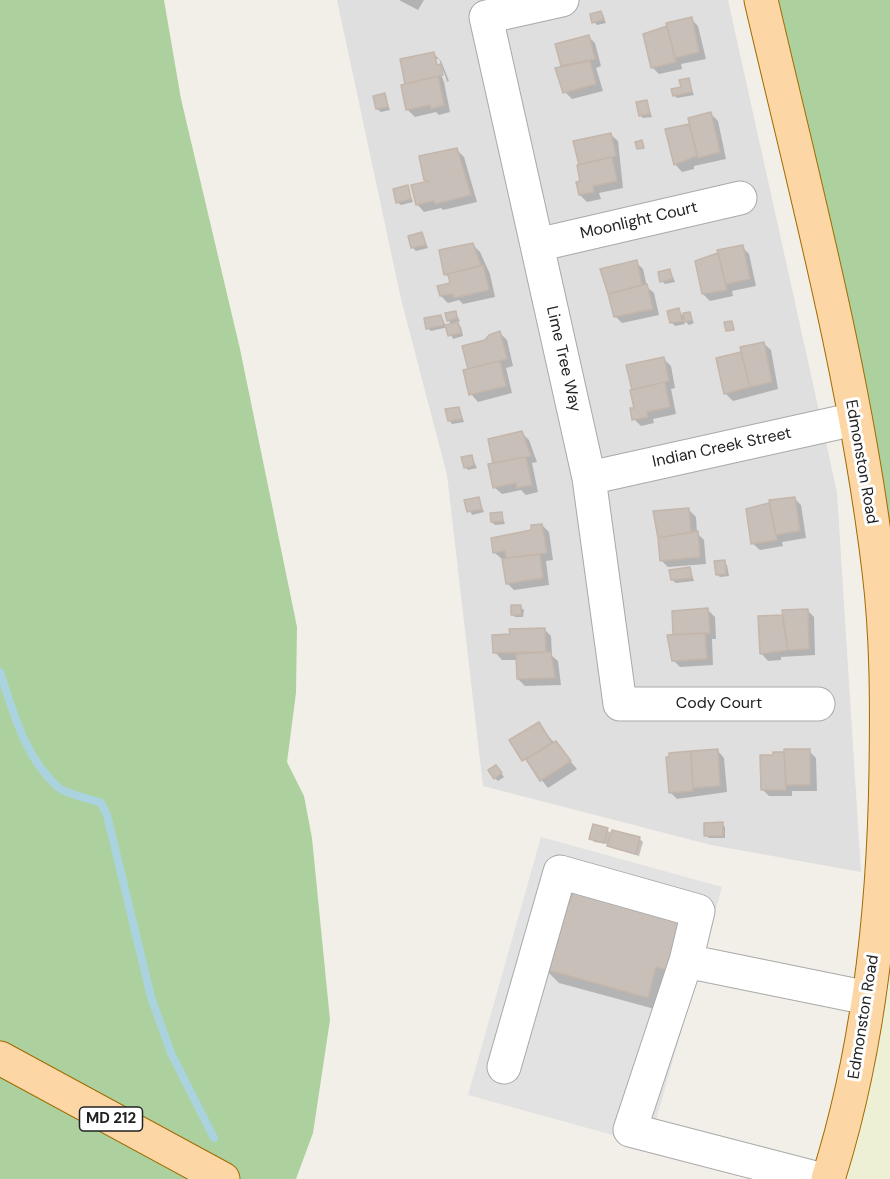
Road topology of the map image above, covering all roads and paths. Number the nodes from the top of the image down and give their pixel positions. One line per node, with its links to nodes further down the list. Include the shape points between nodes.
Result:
1 (562, 0): 4 (street, Lime Tree Way, via 486,17)
2 (761, 0): 5 (main road, Edmonston Road)
3 (740, 198): 4 (street, Moonlight Court)
4 (537, 245): 6 (street, Lime Tree Way)
5 (855, 419): 6 (street, Indian Creek Street); 10 (main road, Edmonston Road, via 879,574 887,702 881,898)
6 (589, 478): 7 (street, Lime Tree Way)
7 (620, 704): 8 (street, Cody Court)
8 (818, 704)
9 (686, 961): 10 (street); 12 (street, via 698,911 560,872); 14 (street, via 630,1130)
10 (868, 998): 15 (main road, Edmonston Road, via 854,1082)
11 (0, 1058): 13 (main road, MD 212)
12 (504, 1067)
13 (223, 1179)
14 (819, 1179)
15 (828, 1179)

